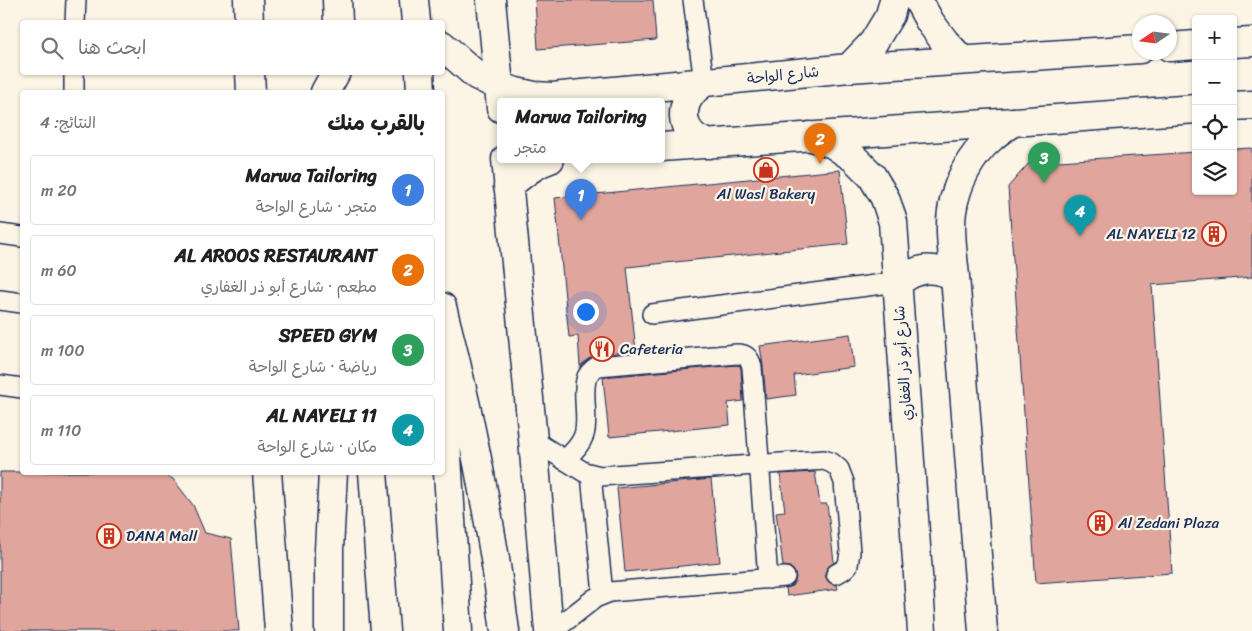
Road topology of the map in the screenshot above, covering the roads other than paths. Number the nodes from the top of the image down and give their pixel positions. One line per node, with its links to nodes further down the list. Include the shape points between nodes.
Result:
1 (76, 0): 8 (lane)
2 (248, 0): 9 (street)
3 (337, 0): 10 (street)
4 (492, 0): 30 (street)
5 (693, 0): 24 (lane)
6 (894, 0): 18 (street, via 890,14 873,43)
7 (918, 0): 17 (street, via 930,22)
8 (75, 20)
9 (249, 20)
10 (338, 20)
11 (1252, 42): 12 (street)
12 (1237, 43)
13 (1192, 45): 14 (street)
14 (1177, 46)
15 (445, 47): 30 (street, شارع الواحة)
16 (1132, 49): 17 (street, شارع الواحة)
17 (962, 60): 18 (street, شارع الواحة)
18 (849, 68): 24 (street, شارع الواحة)
19 (74, 75): 25 (lane)
20 (250, 75): 26 (street)
21 (334, 75): 27 (street)
22 (342, 75): 28 (street)
23 (420, 75): 29 (street)
24 (704, 82): 30 (street, شارع الواحة, via 552,97 516,92); 36 (street, via 685,102 683,116 687,128 697,139)
25 (74, 90)
26 (251, 90)
27 (326, 90)
28 (343, 90)
29 (421, 90)
30 (500, 97)
31 (1252, 105): 32 (street)
32 (1237, 106)
33 (1192, 109): 34 (street)
34 (1013, 122): 35 (street); 43 (street, via 990,138 978,152 959,185 952,212)
35 (809, 136): 36 (street); 44 (street, شارع أبو ذر الغفاري, via 833,144 872,176 885,198 893,222)
36 (709, 144): 37 (street)
37 (665, 147)
38 (506, 163): 40 (street)
39 (540, 163): 40 (street)
40 (508, 186): 52 (street)
41 (0, 234): 42 (lane)
42 (20, 236)
43 (955, 276): 44 (street, via 941,270 925,269 910,273); 68 (street)
44 (898, 282): 47 (lane); 67 (street, شارع أبو ذر الغفاري)
45 (0, 300): 46 (lane)
46 (20, 303)
47 (652, 314)
48 (445, 318): 65 (street, via 478,460)
49 (0, 385): 50 (lane)
50 (20, 388)
51 (445, 425): 64 (street)
52 (533, 440): 53 (lane); 66 (street)
53 (564, 460): 54 (lane, via 584,434 586,379 598,366 742,354 751,361 752,367); 58 (lane)
54 (760, 465): 58 (lane); 59 (lane, via 824,460 839,469 844,482 850,552 848,565); 60 (lane, via 776,578)
55 (267, 475): 61 (street)
56 (333, 475): 62 (street)
57 (373, 475): 63 (street)
58 (591, 475): 60 (lane)
59 (836, 574)
60 (603, 594): 66 (lane)
61 (278, 631)
62 (329, 631)
63 (385, 631)
64 (458, 631)
65 (505, 631)
66 (551, 631)
67 (922, 631)
68 (983, 631)

